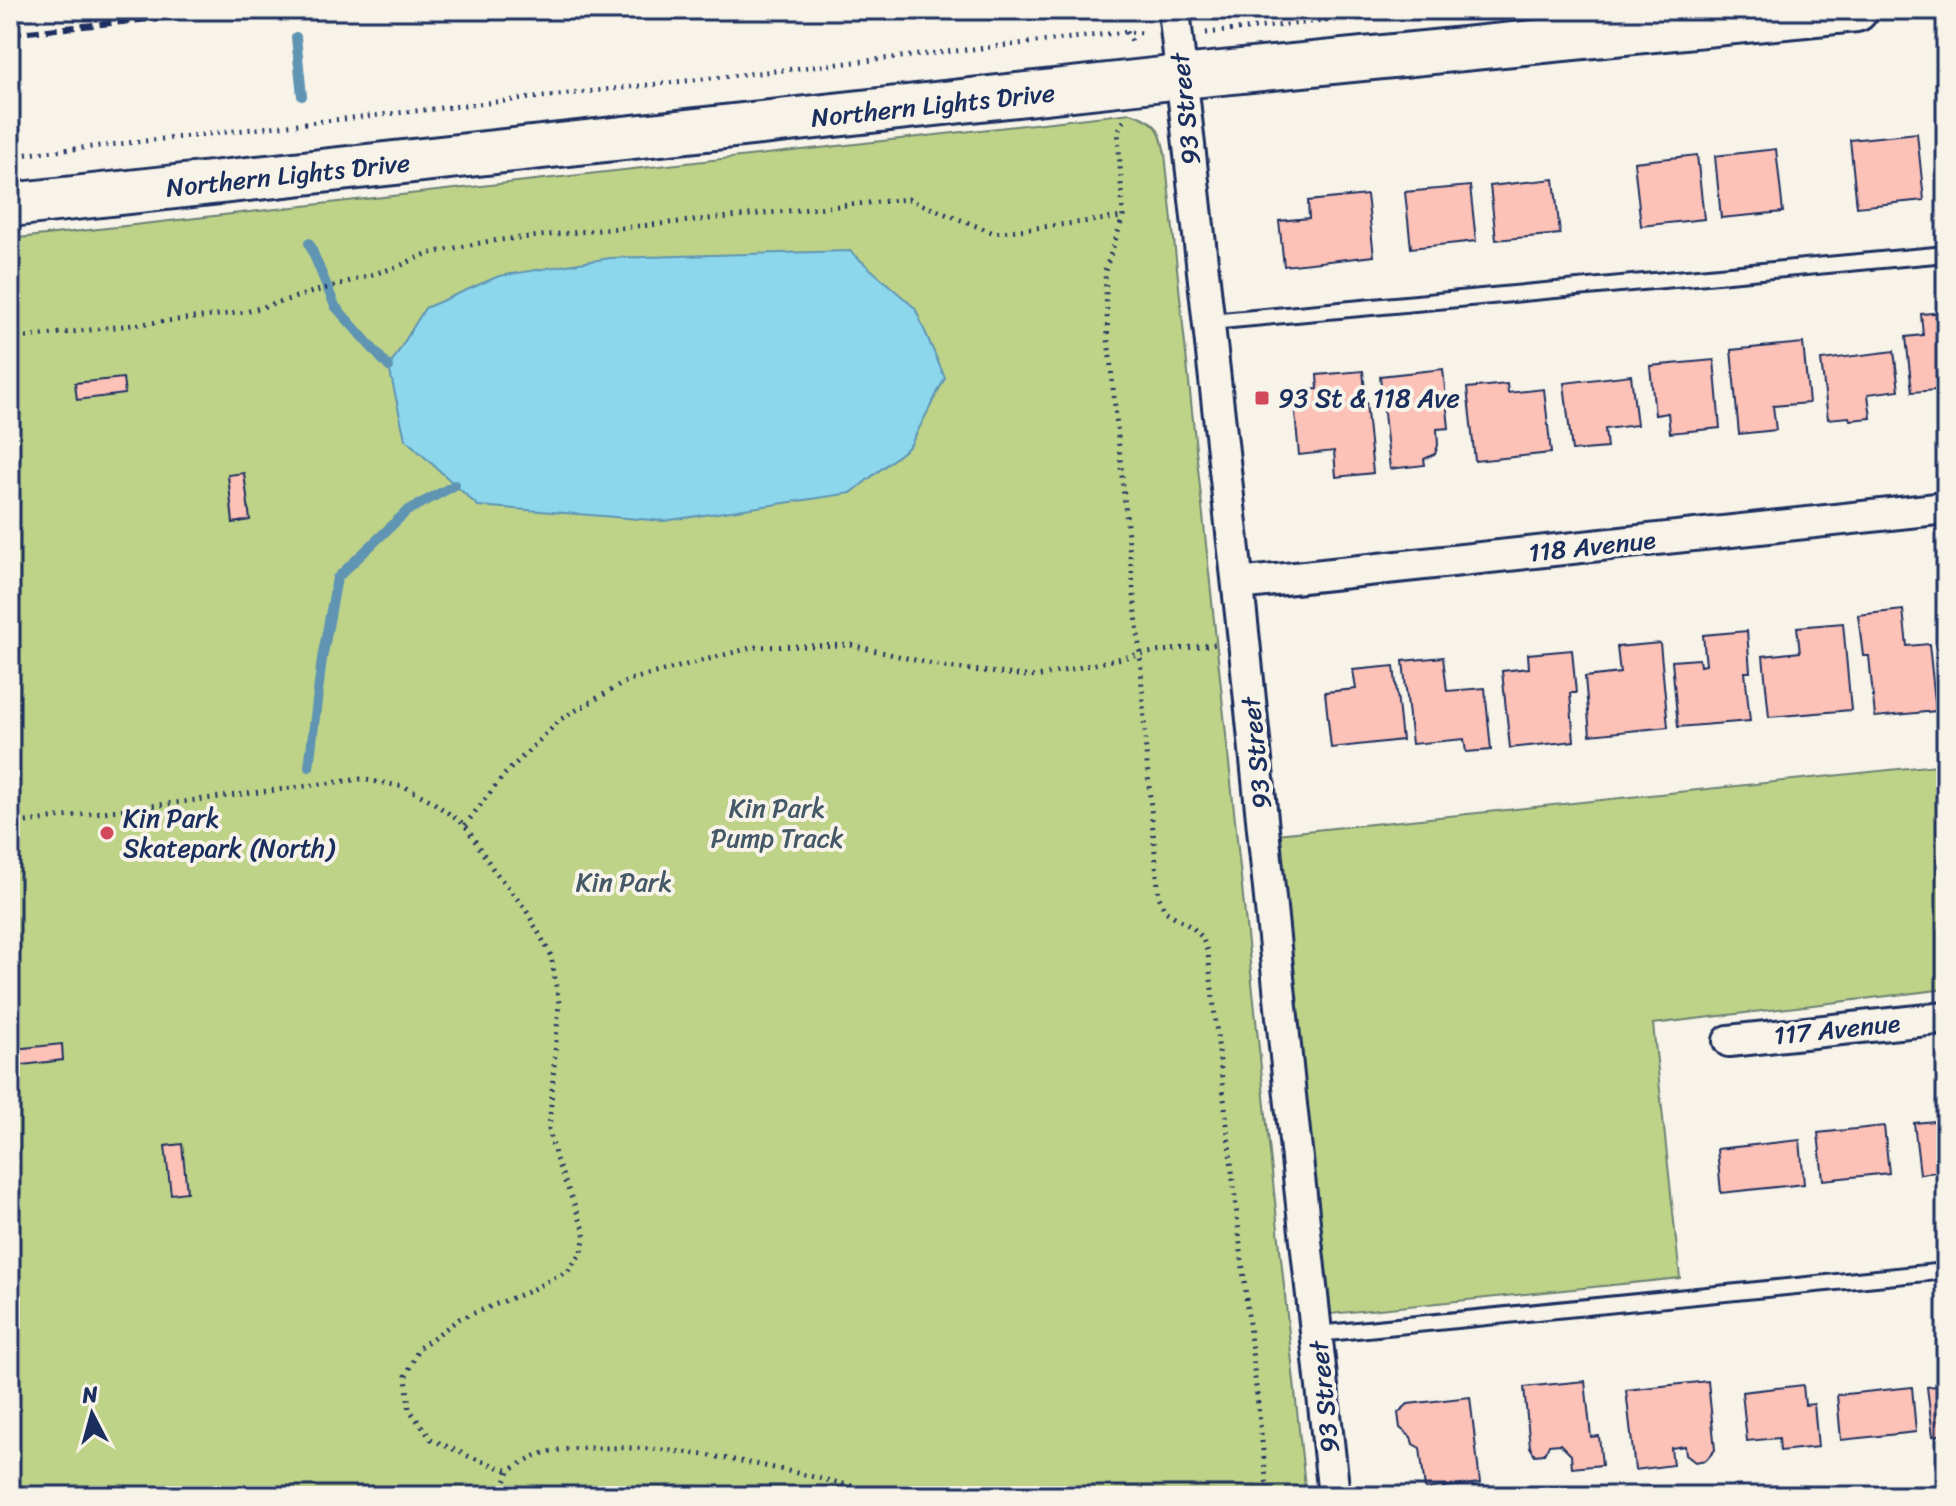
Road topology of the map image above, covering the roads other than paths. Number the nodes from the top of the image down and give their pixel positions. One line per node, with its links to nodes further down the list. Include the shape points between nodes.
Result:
1 (1856, 10): 3 (main road, Northern Lights Drive)
2 (1176, 23): 3 (street, 93 Street)
3 (1181, 77): 4 (main road, Northern Lights Drive); 6 (street, 93 Street)
4 (10, 205)
5 (1946, 254): 6 (lane)
6 (1210, 322): 8 (street, 93 Street)
7 (1946, 508): 8 (street, 118 Avenue)
8 (1238, 584): 12 (street, 93 Street)
9 (1946, 1018): 10 (street, 117 Avenue)
10 (1729, 1041)
11 (1946, 1271): 12 (lane)
12 (1317, 1334): 13 (street, 93 Street)
13 (1334, 1496)

